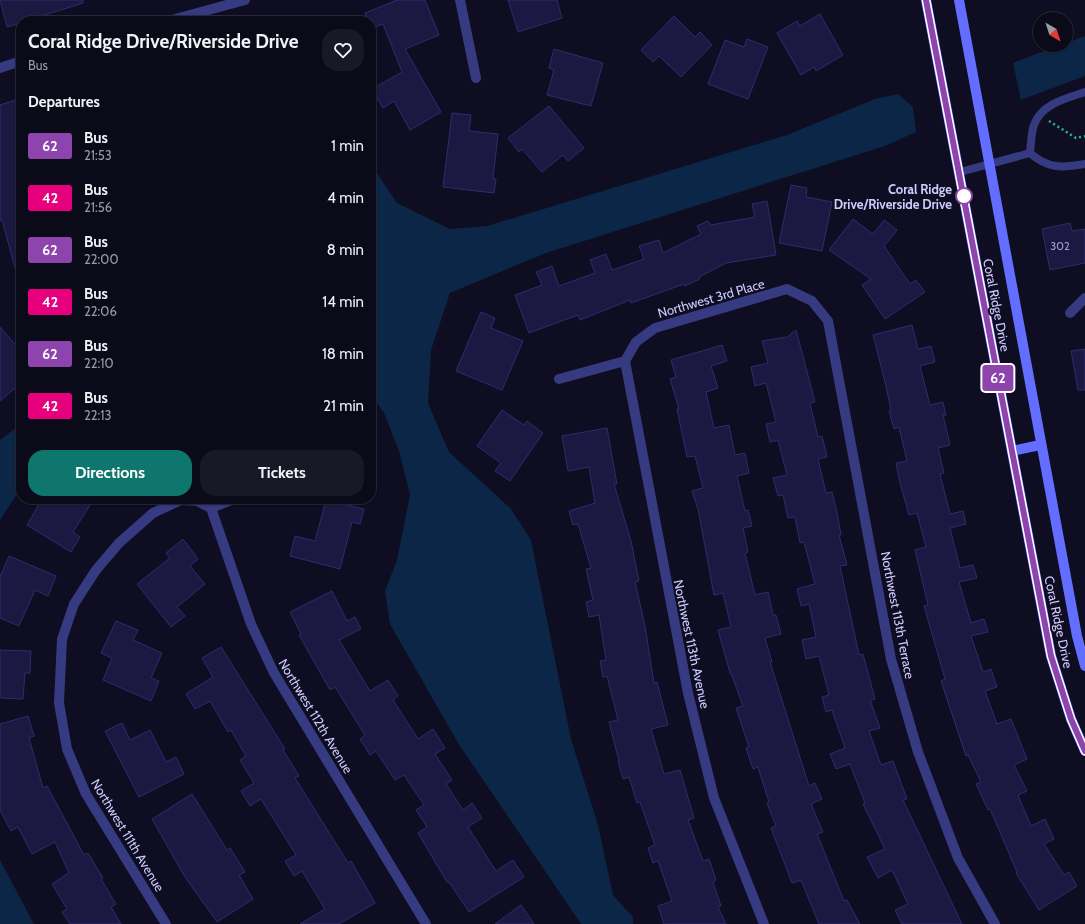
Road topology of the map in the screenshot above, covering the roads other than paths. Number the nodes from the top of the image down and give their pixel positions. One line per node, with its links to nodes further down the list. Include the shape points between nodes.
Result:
1 (245, 0): 5 (street)
2 (460, 0): 8 (street)
3 (926, 0): 13 (main road, Coral Ridge Drive)
4 (958, 0): 11 (main road, Coral Ridge Drive)
5 (186, 16)
6 (16, 63): 7 (street)
7 (0, 68)
8 (476, 78)
9 (1085, 92): 10 (lane, via 1060,100 1040,115 1034,125)
10 (1030, 153): 11 (lane); 12 (lane, via 1042,163 1056,166)
11 (989, 164): 13 (lane); 19 (main road, Coral Ridge Drive)
12 (1085, 164)
13 (960, 172): 20 (main road, Coral Ridge Drive)
14 (1085, 298): 16 (street)
15 (812, 301): 17 (street, Northwest 3rd Place, via 787,289 655,328 636,342); 30 (street, Northwest 113th Terrace, via 828,321 891,659 918,752 958,858)
16 (1070, 313)
17 (625, 361): 18 (street); 29 (street, Northwest 113th Avenue, via 691,708 714,798)
18 (559, 379)
19 (1040, 445): 20 (main road); 25 (main road, Coral Ridge Drive)
20 (1012, 451): 26 (main road, Coral Ridge Drive, via 1051,656 1071,719)
21 (173, 504): 27 (street, Northwest 111th Avenue, via 153,514 124,538 96,570 74,604 62,639 59,703 67,750 86,794)
22 (203, 504): 24 (street, Northwest 111th Avenue)
23 (221, 504): 24 (street)
24 (211, 508): 28 (street, Northwest 112th Avenue, via 251,624 274,673)
25 (1085, 666)
26 (1085, 751)
27 (166, 924)
28 (426, 924)
29 (764, 924)
30 (995, 924)

